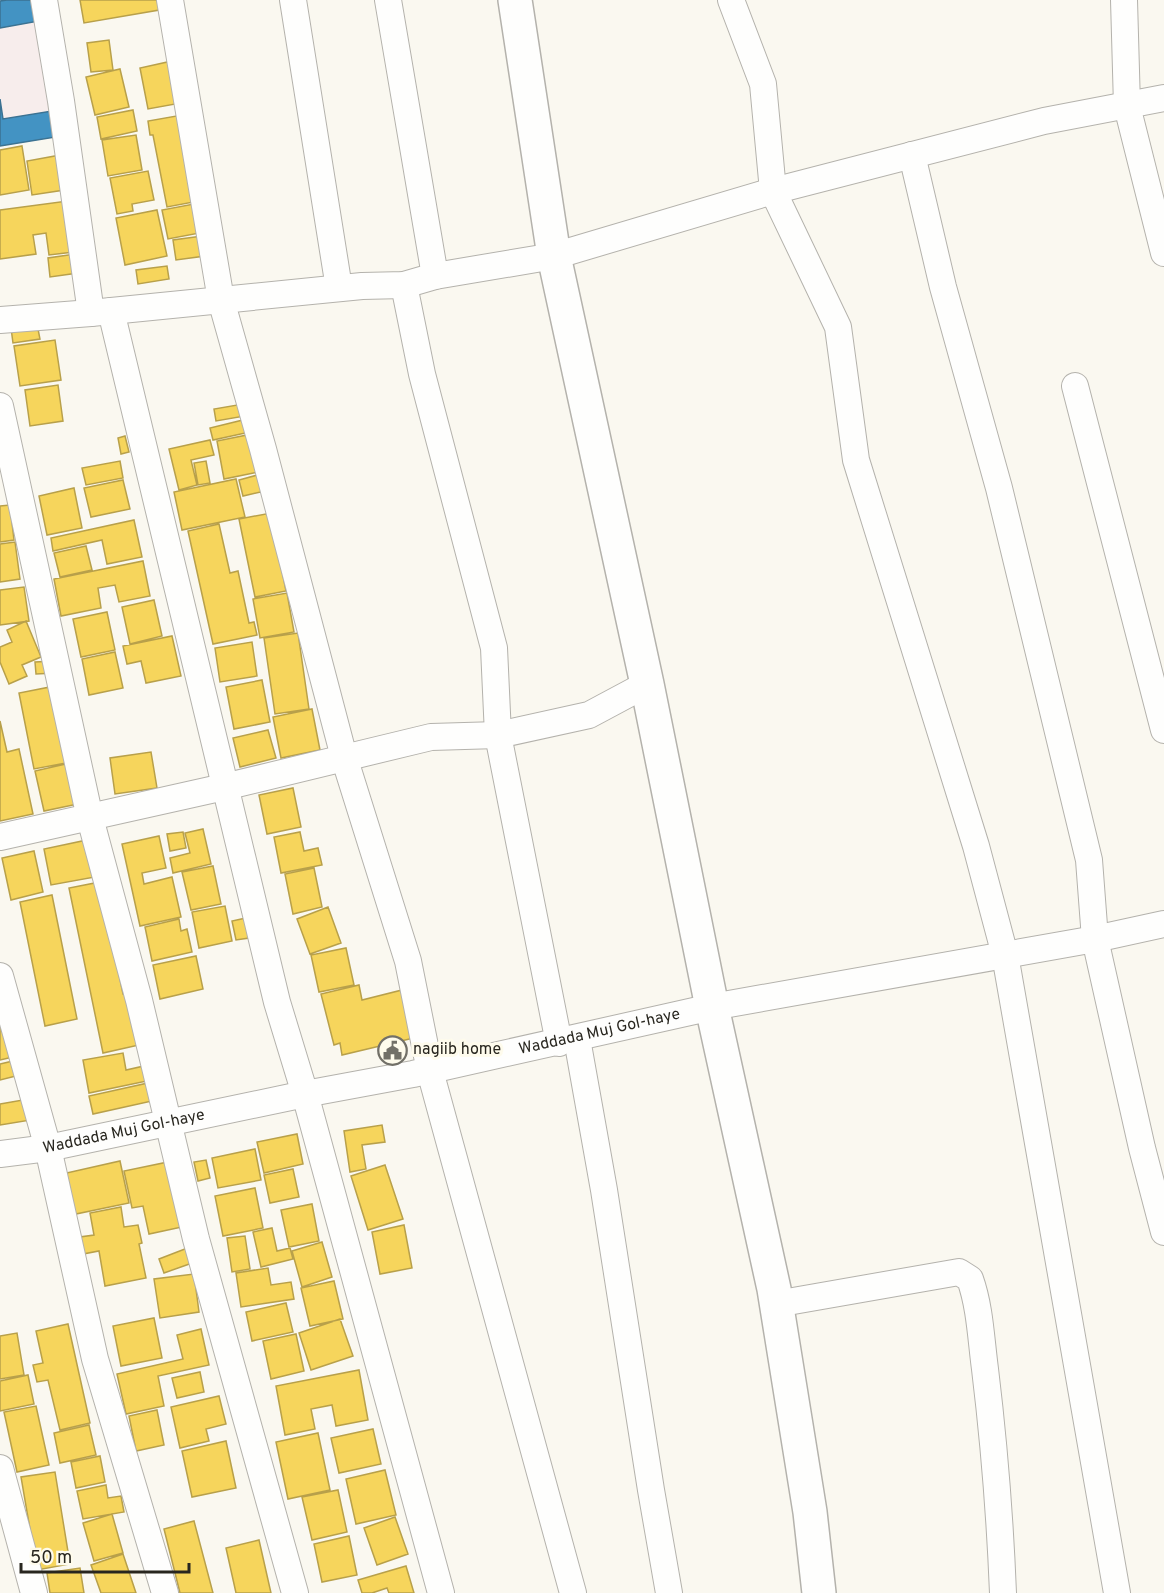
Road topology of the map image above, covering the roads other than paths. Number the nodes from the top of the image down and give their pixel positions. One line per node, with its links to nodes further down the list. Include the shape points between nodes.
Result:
1 (44, 0): 18 (street)
2 (170, 0): 17 (street)
3 (293, 0): 16 (street)
4 (388, 0): 14 (street)
5 (515, 0): 13 (main road)
6 (731, 0): 11 (street, via 763,84)
7 (1124, 0): 9 (street)
8 (1164, 98): 9 (street)
9 (1127, 106): 10 (street, via 1044,121); 12 (street)
10 (912, 155): 11 (street); 30 (street, via 943,287 999,488 1089,860)
11 (773, 191): 13 (street); 31 (street, via 838,327 856,460 976,846)
12 (1164, 253)
13 (554, 256): 14 (street); 22 (main road)
14 (435, 276): 15 (street)
15 (404, 285): 16 (street); 24 (street, via 422,374 494,648)
16 (339, 288): 17 (street)
17 (221, 300): 18 (street); 25 (street)
18 (101, 312): 19 (street); 26 (street)
19 (0, 320)
20 (1075, 386): 23 (street)
21 (0, 406): 27 (street)
22 (647, 684): 24 (street, via 589,715); 33 (main road)
23 (1164, 730)
24 (498, 735): 25 (street, via 431,736); 34 (street)
25 (344, 757): 26 (street); 35 (street, via 408,961)
26 (224, 787): 27 (street); 36 (street, via 277,1002)
27 (90, 818): 28 (street); 37 (street, via 139,1000)
28 (0, 837)
29 (1164, 924): 30 (street, Waddada Muj Gol-haye)
30 (1095, 939): 31 (street, Waddada Muj Gol-haye); 40 (street)
31 (1005, 955): 33 (street, Waddada Muj Gol-haye); 51 (street)
32 (0, 976): 38 (street)
33 (712, 1007): 34 (street, Waddada Muj Gol-haye); 41 (main road)
34 (568, 1041): 35 (street, Waddada Muj Gol-haye); 48 (street, via 604,1190)
35 (430, 1071): 36 (street, Waddada Muj Gol-haye); 47 (street)
36 (305, 1094): 37 (street, Waddada Muj Gol-haye); 46 (street)
37 (167, 1124): 38 (street, Waddada Muj Gol-haye); 45 (street, via 195,1239)
38 (48, 1148): 39 (street, Waddada Muj Gol-haye); 44 (street, via 95,1359)
39 (0, 1154)
40 (1164, 1232)
41 (776, 1304): 49 (main road, via 810,1512); 50 (street, via 959,1272 970,1279 987,1383)
42 (0, 1468): 43 (street)
43 (34, 1593)
44 (165, 1593)
45 (295, 1593)
46 (441, 1593)
47 (573, 1593)
48 (669, 1593)
49 (819, 1593)
50 (1003, 1593)
51 (1117, 1593)

